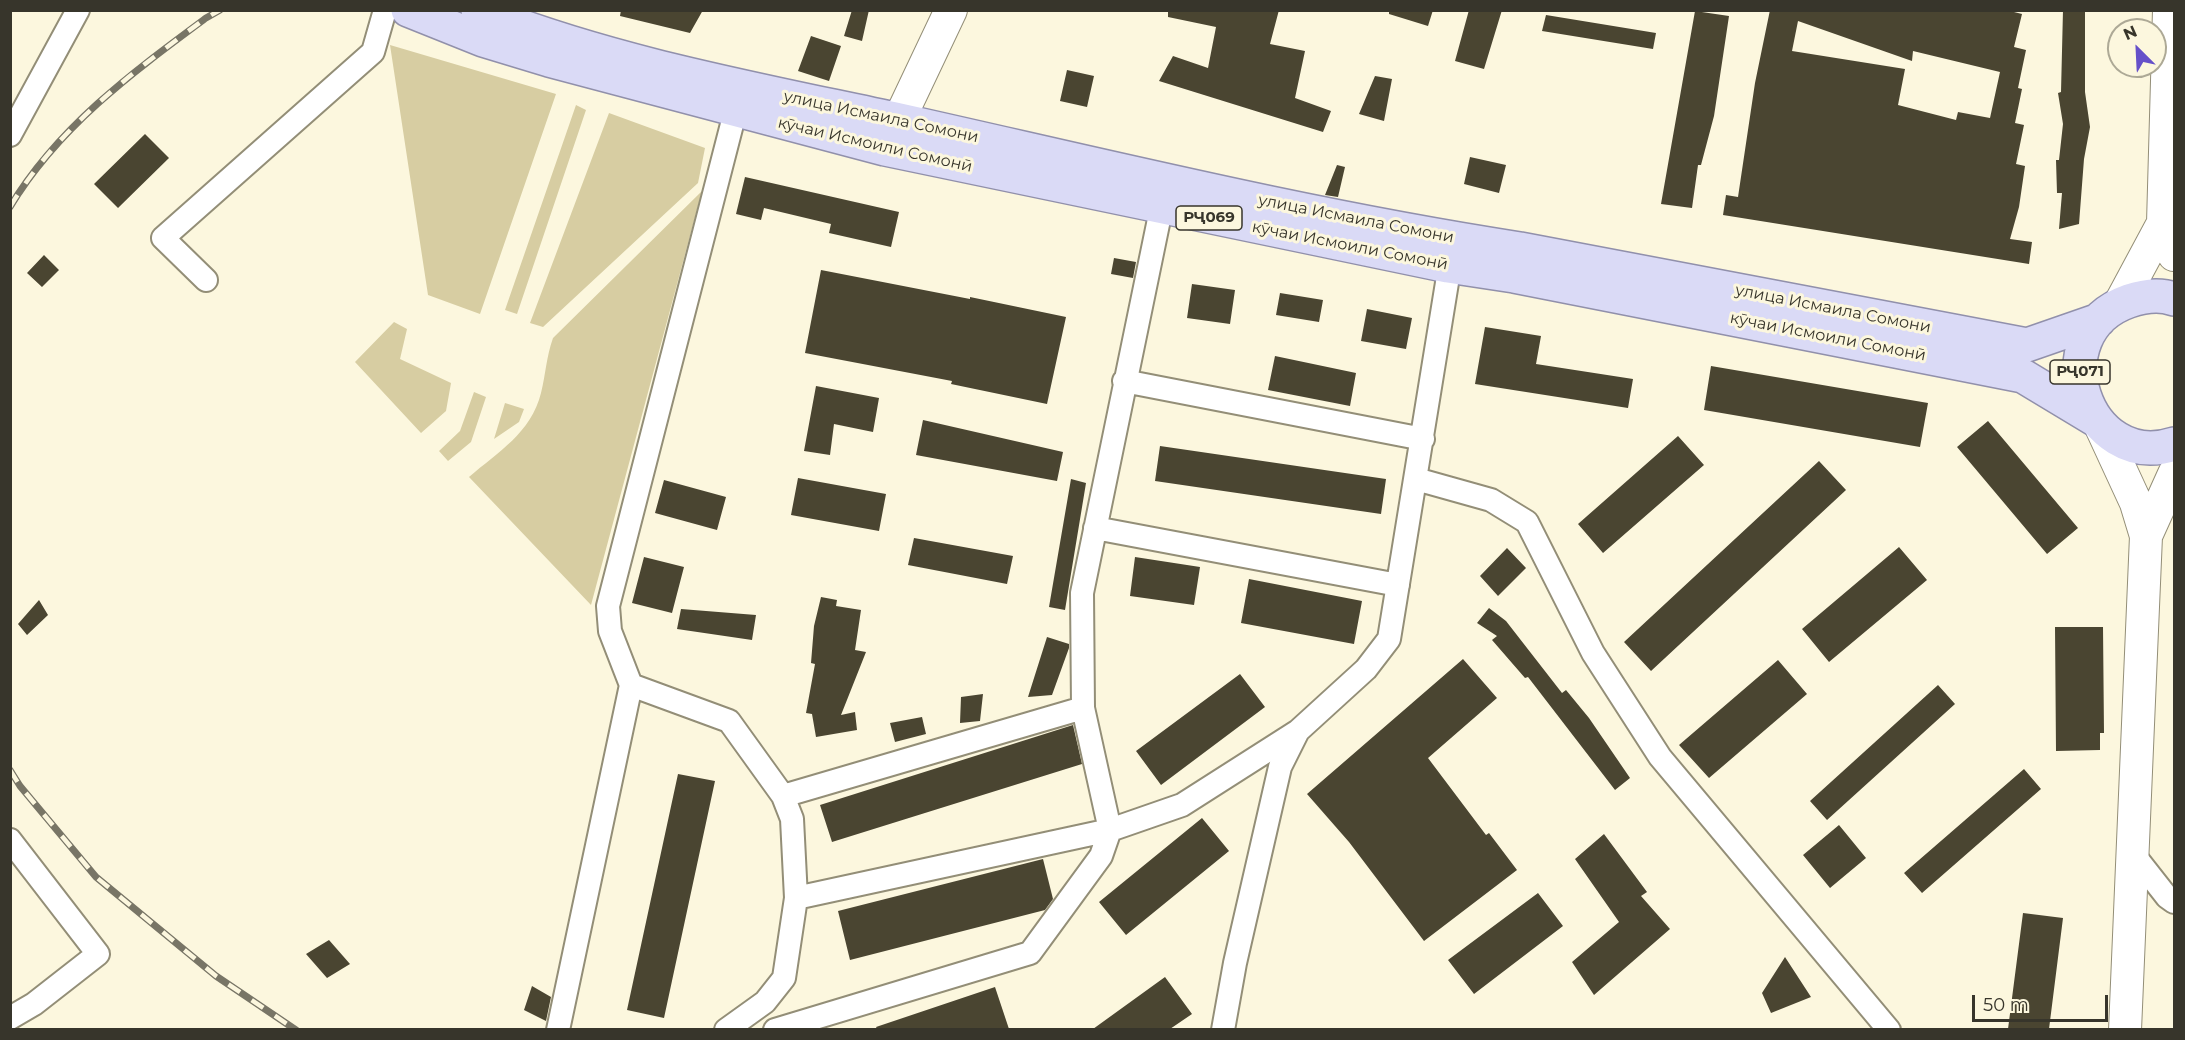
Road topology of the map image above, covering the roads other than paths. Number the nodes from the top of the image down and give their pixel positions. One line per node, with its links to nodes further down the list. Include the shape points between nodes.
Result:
1 (78, 10): 9 (street)
2 (385, 10): 15 (street, via 374,52 163,238)
3 (408, 10): 7 (main road, кӯчаи Исмоили Сомонӣ / РҶ069, via 483,40)
4 (478, 10): 7 (main road, улица Исмаила Сомони / РҶ069)
5 (951, 10): 8 (street)
6 (2171, 13): 12 (street)
7 (739, 100): 8 (main road, улица Исмаила Сомони / РҶ069); 10 (main road, кӯчаи Исмоили Сомонӣ / РҶ069); 27 (street, via 608,606 610,631)
8 (899, 120): 10 (street); 11 (main road, улица Исмаила Сомони / РҶ069)
9 (10, 135)
10 (885, 149): 11 (main road, кӯчаи Исмоили Сомонӣ / РҶ069)
11 (1164, 195): 13 (main road, кӯчаи Исмоили Сомонӣ / РҶ069); 18 (street)
12 (2163, 223): 14 (street); 17 (street)
13 (1452, 252): 17 (main road, улица Исмаила Сомони / РҶ069, via 1520,249 2026,345); 19 (main road, кӯчаи Исмоили Сомонӣ / РҶ069, via 1525,278 2023,376); 20 (street)
14 (2175, 255)
15 (206, 280)
16 (2175, 299): 17 (main road, улица Исмаила Сомони, via 2143,297)
17 (2109, 313): 19 (main road, РҶ071, via 2087,338 2080,359 2082,391)
18 (1124, 381): 20 (street); 24 (street)
19 (2098, 422): 21 (main road, via 2120,439 2143,447); 25 (street, via 2136,503)
20 (1423, 440): 23 (street)
21 (2175, 444)
22 (2175, 474): 25 (street)
23 (1416, 479): 26 (street); 41 (street, via 1491,500 1527,522 1593,653 1660,757)
24 (1095, 528): 26 (street); 28 (street, via 1082,594)
25 (2146, 536): 33 (street)
26 (1398, 585): 29 (street, via 1389,639 1366,669)
27 (631, 686): 30 (street, via 729,721); 37 (street)
28 (1083, 708): 30 (street); 31 (street)
29 (1298, 731): 31 (street, via 1182,805); 40 (street, via 1280,766)
30 (783, 796): 34 (street, via 792,819)
31 (1110, 830): 34 (street); 39 (street, via 1101,856 1030,953)
32 (10, 840): 36 (street, via 98,954)
33 (2134, 855): 35 (street); 42 (street)
34 (796, 898): 38 (street, via 784,978 765,1002)
35 (2175, 902)
36 (10, 1018)
37 (558, 1029)
38 (726, 1029)
39 (775, 1029)
40 (1223, 1029)
41 (1889, 1029)
42 (2125, 1029)

